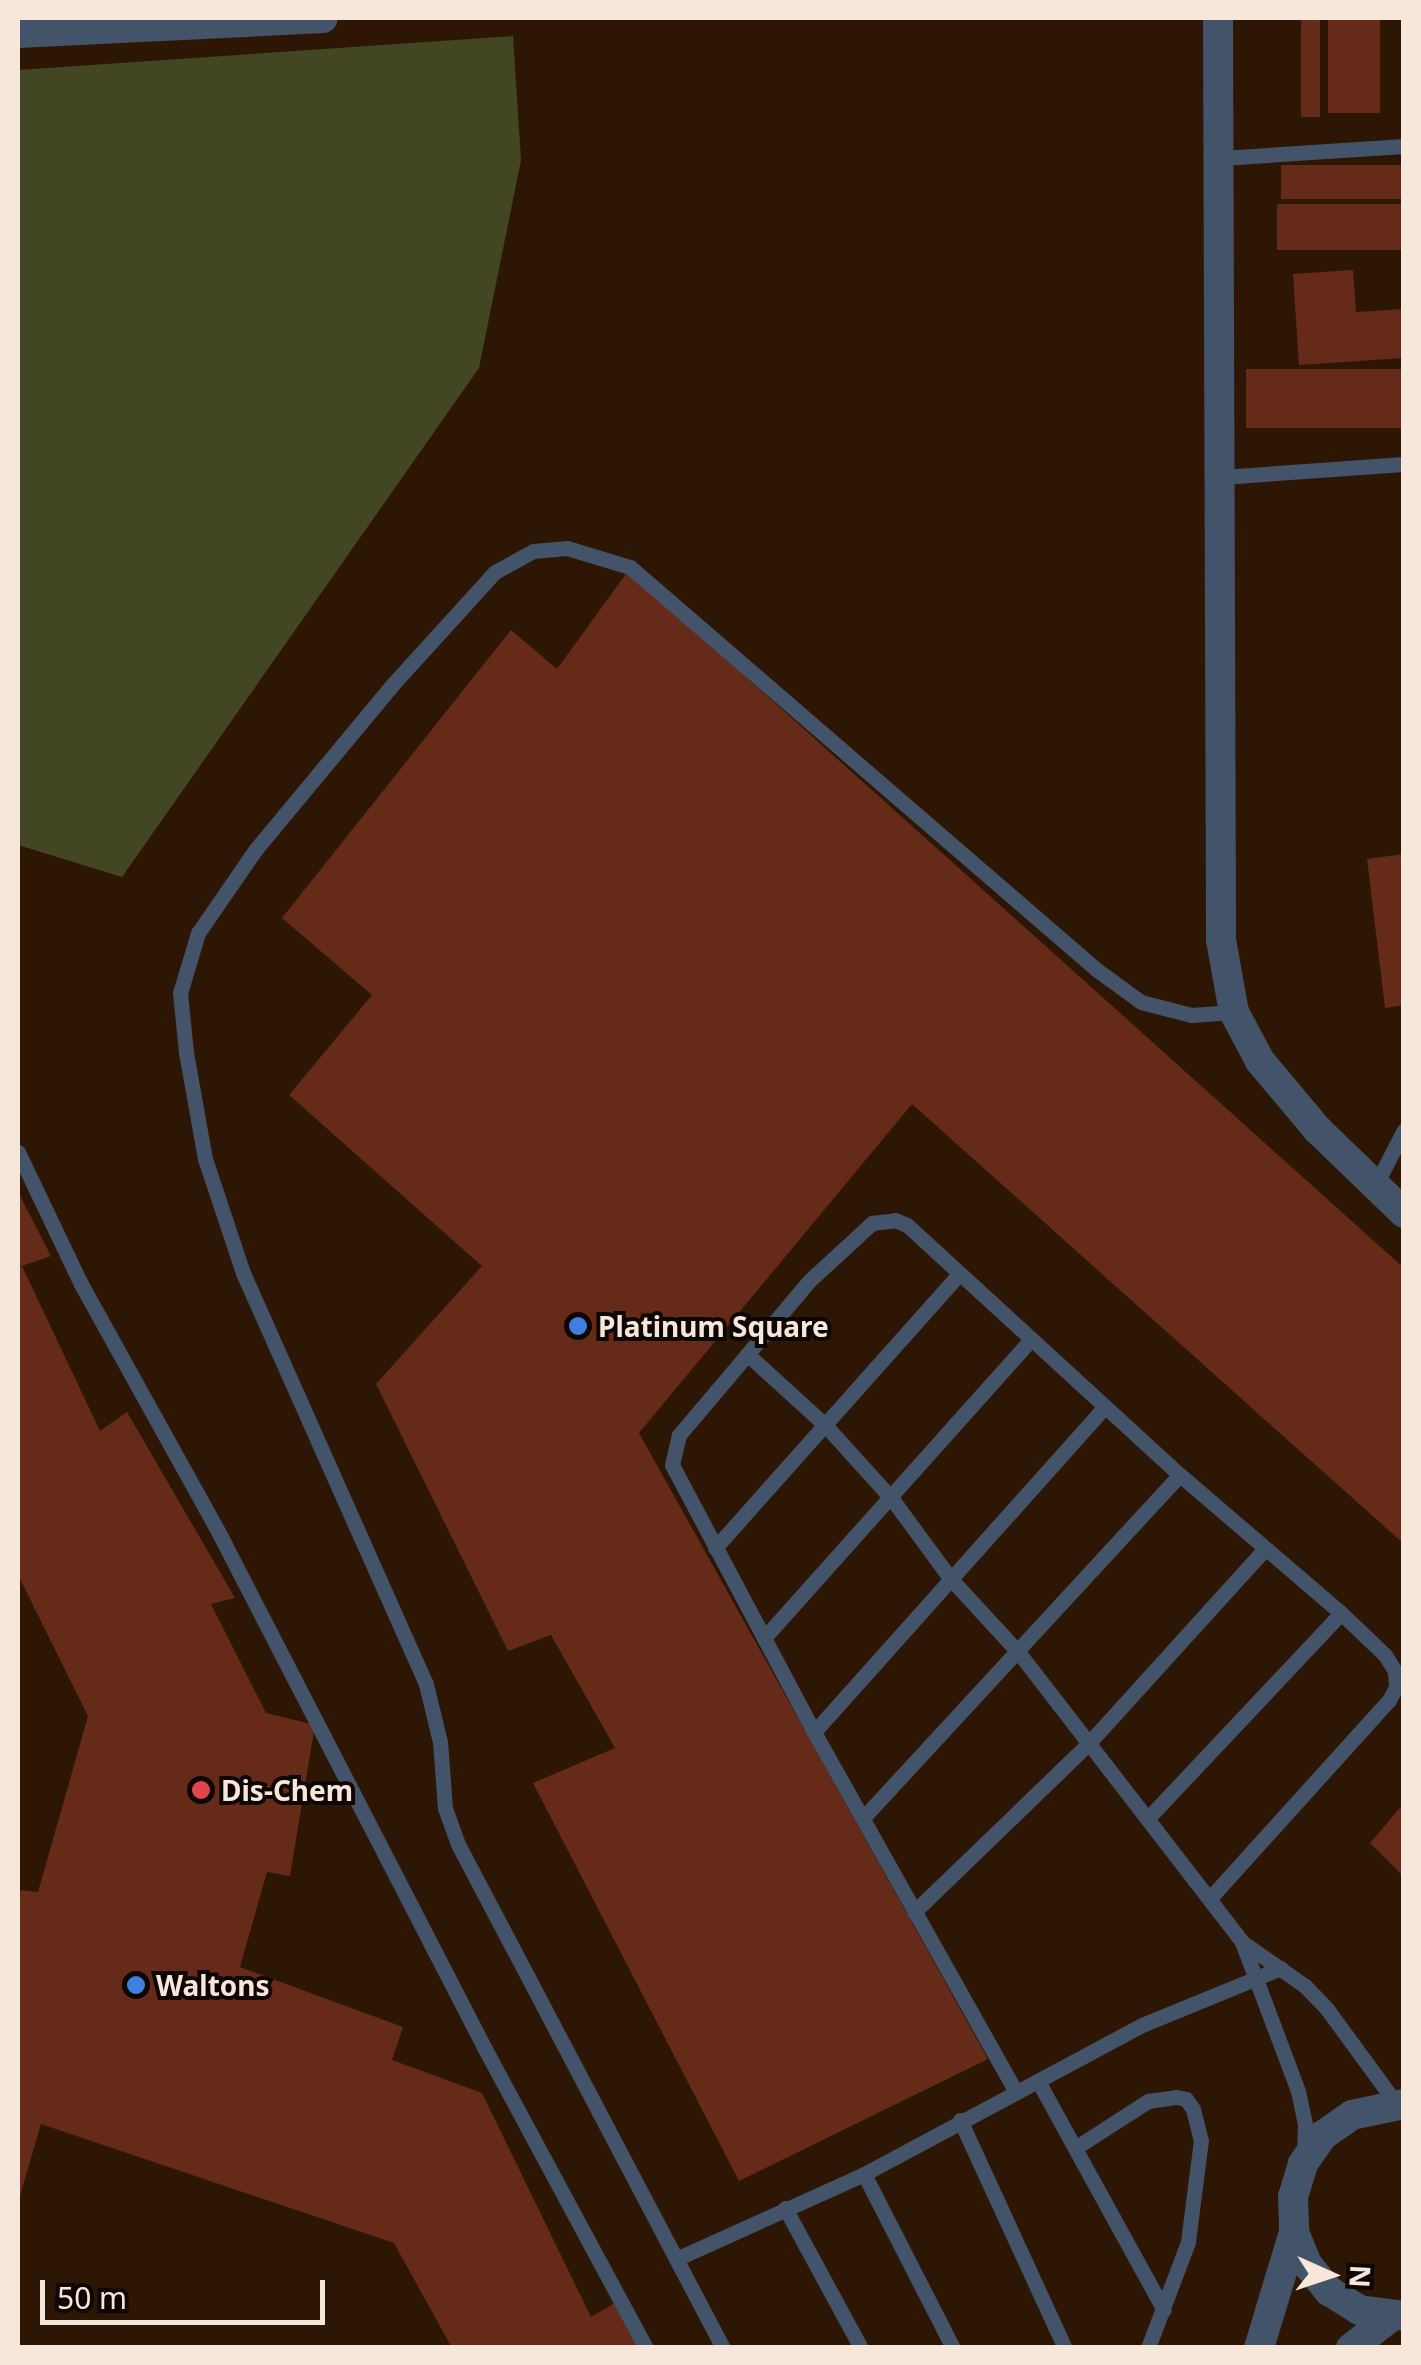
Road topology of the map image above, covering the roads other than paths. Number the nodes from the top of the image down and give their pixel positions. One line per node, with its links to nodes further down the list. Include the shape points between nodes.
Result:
1 (324, 18): 3 (street)
2 (1218, 18): 5 (street)
3 (18, 33)
4 (1404, 146): 5 (lane)
5 (1222, 158): 7 (street)
6 (1404, 464): 7 (lane)
7 (1222, 478): 8 (street, via 1220,940)
8 (1234, 1012): 11 (street, via 1260,1062); 44 (lane, via 1191,1016 1141,1002 630,567 567,548 533,551 495,572 256,849 198,933 180,993 186,1052 206,1160 242,1274 426,1684 440,1742 444,1808 458,1844)
9 (1404, 1130): 11 (lane)
10 (18, 1152): 47 (lane, via 81,1284)
11 (1375, 1186): 12 (street)
12 (1404, 1213)
13 (958, 1275): 14 (lane); 15 (lane, via 906,1225 872,1223 835,1253); 17 (lane)
14 (1030, 1340): 16 (lane); 19 (lane)
15 (747, 1354): 17 (lane); 20 (lane, via 679,1435 672,1456 679,1484)
16 (1104, 1408): 18 (lane); 22 (lane)
17 (826, 1426): 19 (lane); 20 (lane)
18 (1180, 1475): 21 (lane); 25 (lane)
19 (892, 1499): 22 (lane); 24 (lane)
20 (716, 1548): 24 (lane)
21 (1264, 1550): 23 (lane); 27 (lane)
22 (950, 1578): 25 (lane); 26 (lane)
23 (1341, 1614): 29 (lane); 30 (lane, via 1385,1655 1396,1687)
24 (764, 1638): 26 (lane)
25 (1019, 1653): 27 (lane); 28 (lane)
26 (814, 1732): 28 (lane)
27 (1088, 1744): 29 (lane); 31 (lane)
28 (863, 1818): 31 (lane)
29 (1149, 1818): 30 (lane)
30 (1211, 1897): 32 (lane)
31 (914, 1912): 36 (lane)
32 (1242, 1942): 33 (lane); 34 (lane)
33 (1281, 1968): 34 (lane); 37 (lane, via 1351,2036)
34 (1254, 1979): 35 (lane, via 1142,2026); 40 (lane, via 1298,2091)
35 (1038, 2082): 36 (lane); 39 (lane)
36 (1016, 2092): 38 (lane)
37 (1400, 2103): 40 (street, via 1352,2115 1323,2136)
38 (960, 2120): 41 (lane); 51 (lane)
39 (1075, 2148): 45 (lane); 45 (lane, via 1148,2101 1176,2097 1193,2108 1201,2140 1199,2178 1188,2242)
40 (1304, 2164): 43 (street, via 1293,2197)
41 (864, 2174): 42 (lane); 50 (lane)
42 (785, 2208): 44 (lane); 49 (lane)
43 (1294, 2232): 46 (street, via 1307,2264 1329,2291 1358,2310); 53 (street)
44 (676, 2260): 48 (lane)
45 (1164, 2310): 52 (lane)
46 (1398, 2316): 54 (street)
47 (646, 2348)
48 (722, 2348)
49 (861, 2348)
50 (953, 2348)
51 (1065, 2348)
52 (1148, 2348)
53 (1259, 2348)
54 (1352, 2348)

